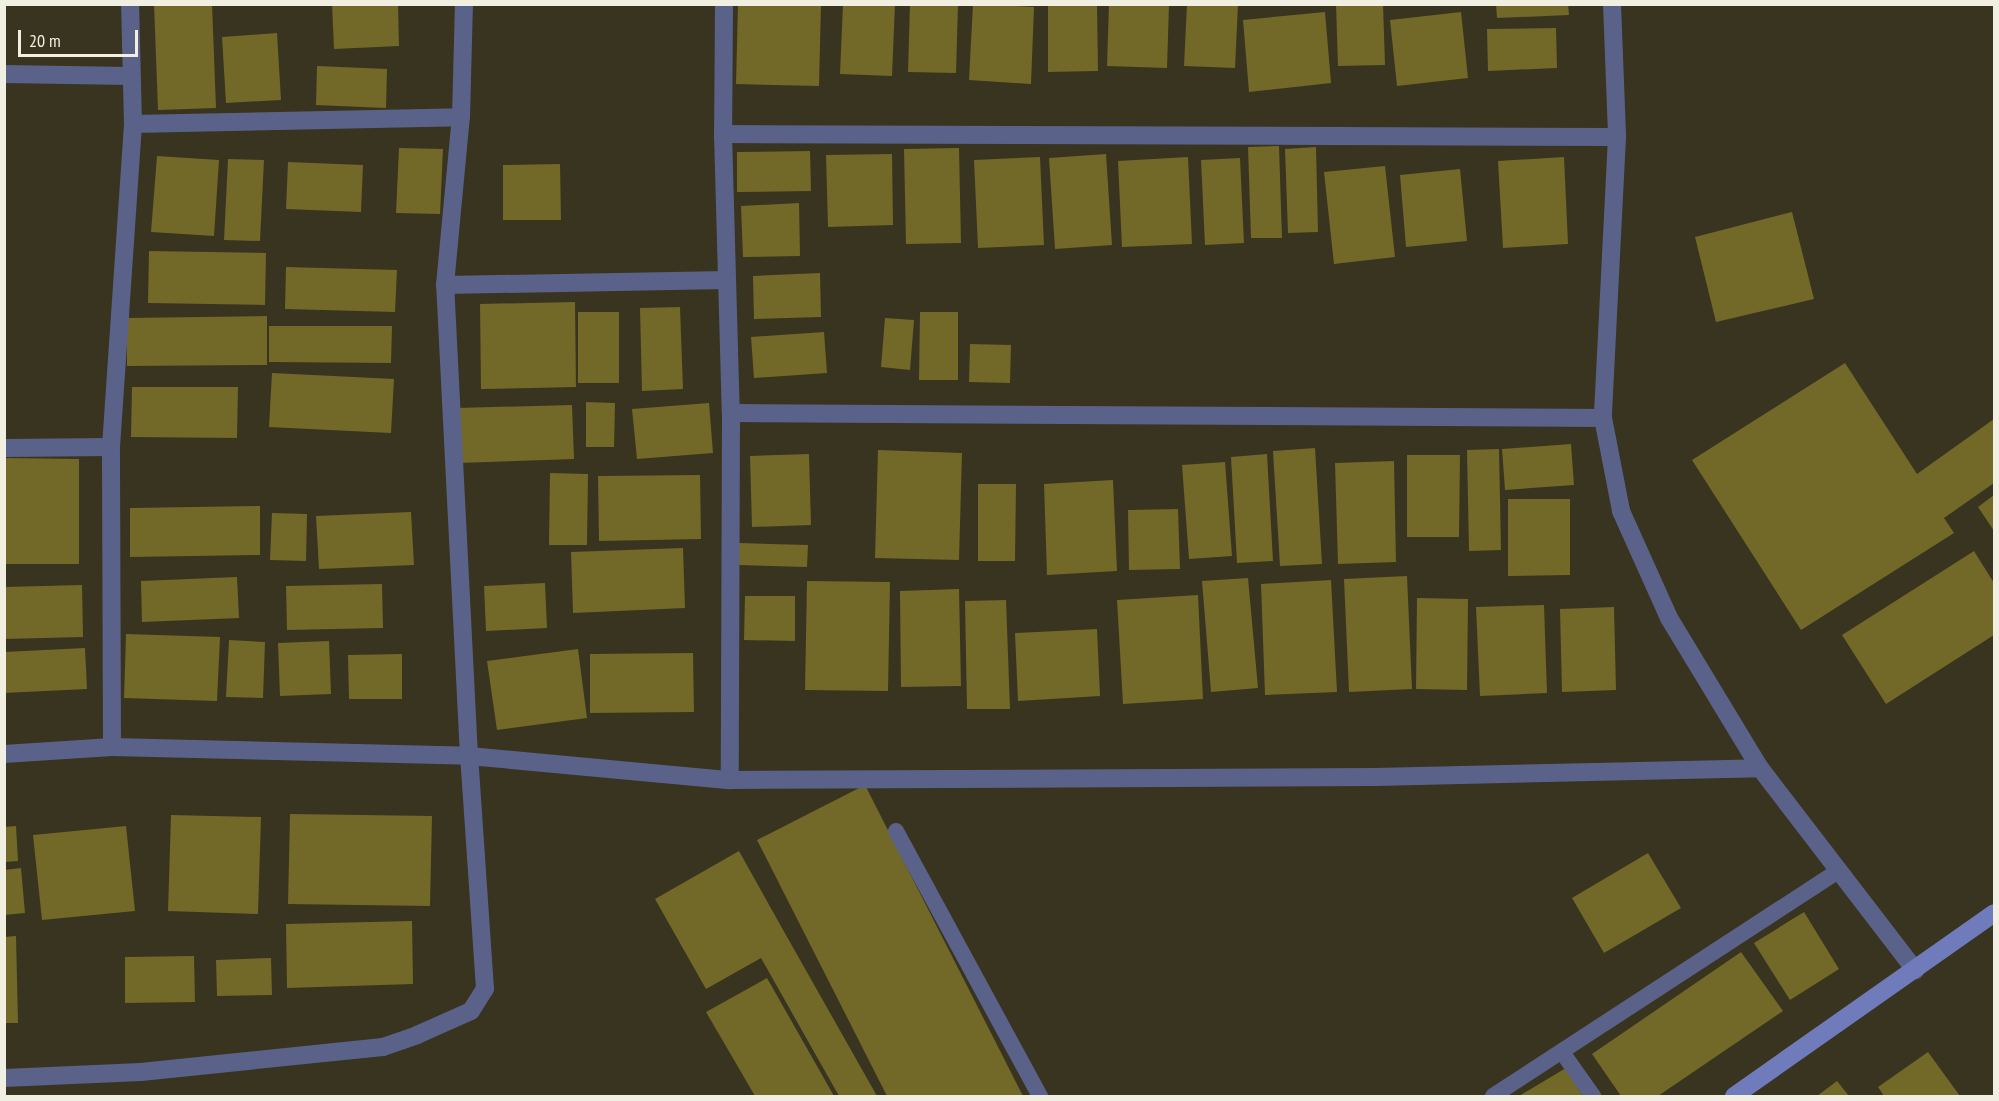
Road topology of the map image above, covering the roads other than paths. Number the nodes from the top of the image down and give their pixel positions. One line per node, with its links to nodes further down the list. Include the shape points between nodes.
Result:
1 (130, 4): 6 (street)
2 (464, 4): 7 (street)
3 (724, 4): 9 (street)
4 (1611, 4): 10 (street)
5 (4, 74): 6 (street)
6 (130, 76): 8 (street)
7 (461, 117): 8 (street); 12 (street)
8 (133, 124): 15 (street)
9 (723, 134): 10 (street); 11 (street)
10 (1617, 137): 14 (street)
11 (727, 280): 12 (street); 13 (street)
12 (445, 285): 19 (street)
13 (731, 412): 14 (street); 21 (street)
14 (1603, 418): 20 (street, via 1621,511 1664,607)
15 (111, 447): 16 (street); 17 (street)
16 (4, 448)
17 (112, 747): 18 (street); 19 (street)
18 (4, 754)
19 (469, 756): 21 (street); 27 (street, via 485,989 471,1011 383,1047 141,1072)
20 (1760, 768): 21 (street, via 1375,777); 23 (street)
21 (730, 780)
22 (896, 831): 28 (lane)
23 (1838, 871): 25 (street); 26 (lane)
24 (1995, 913): 25 (street)
25 (1915, 969): 31 (street)
26 (1562, 1052): 29 (lane); 30 (lane)
27 (4, 1078)
28 (1040, 1096)
29 (1493, 1096)
30 (1593, 1096)
31 (1734, 1096)

